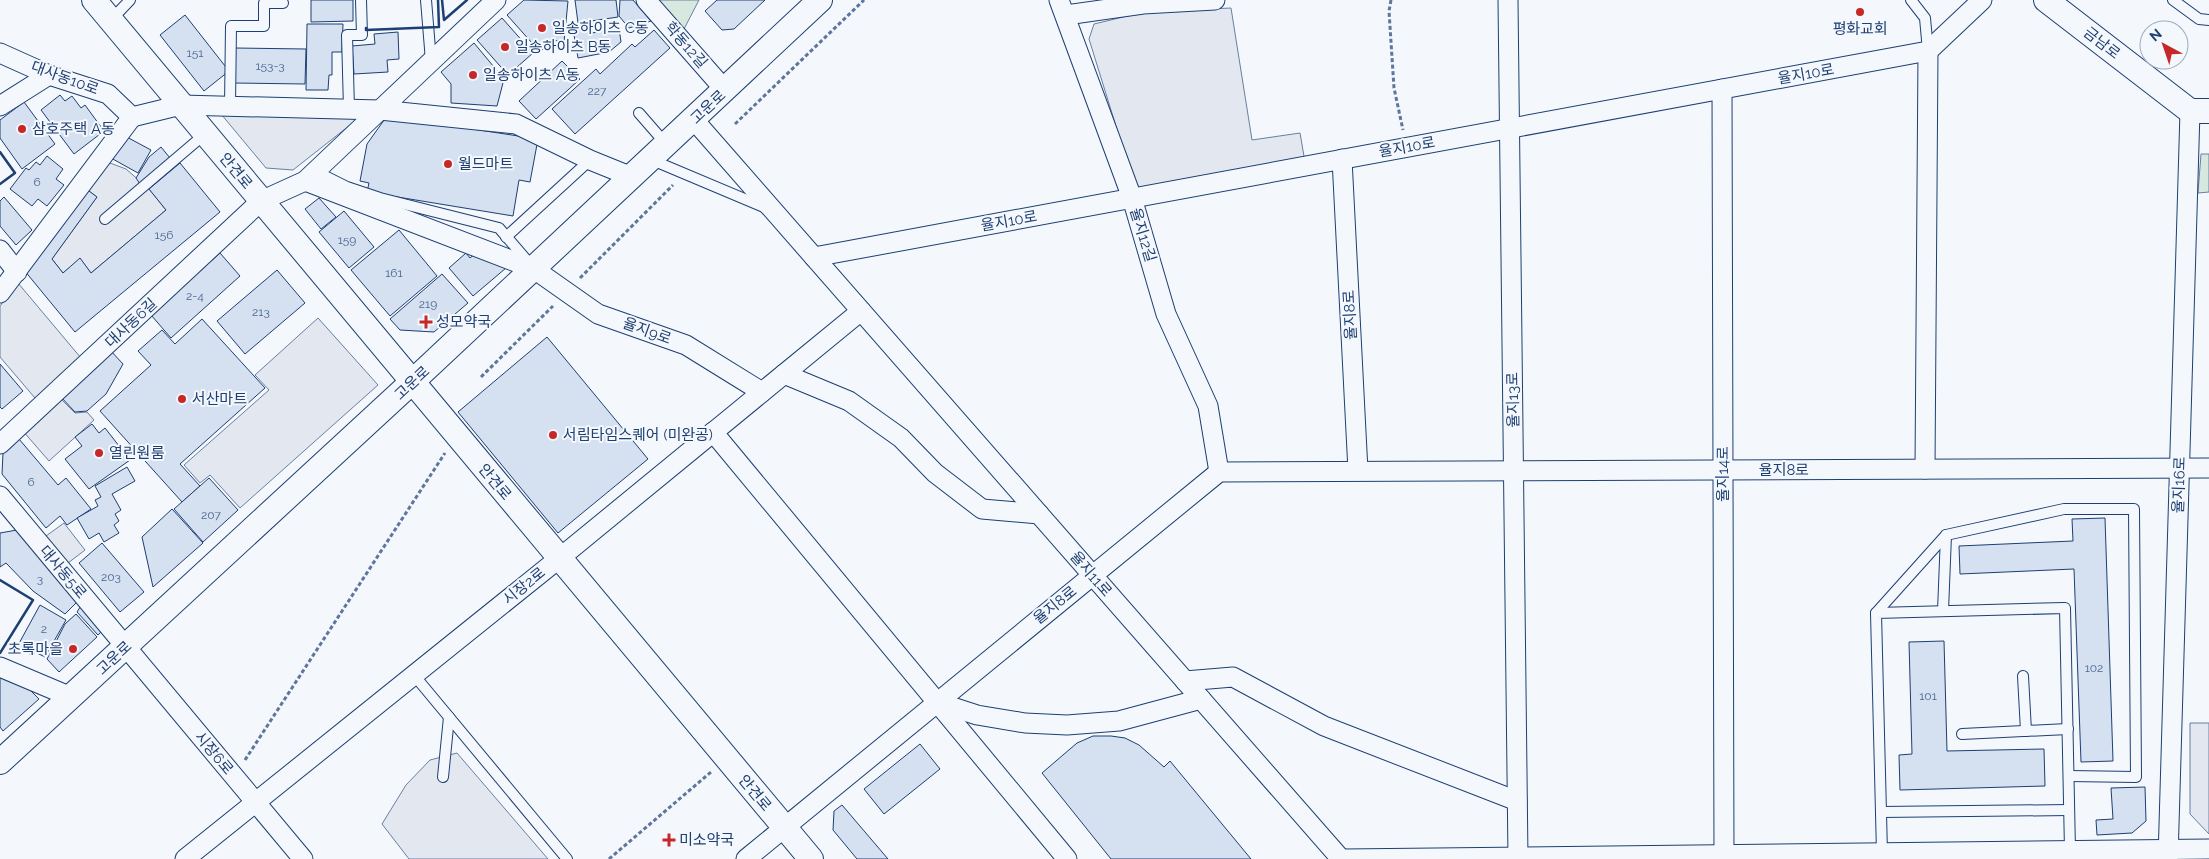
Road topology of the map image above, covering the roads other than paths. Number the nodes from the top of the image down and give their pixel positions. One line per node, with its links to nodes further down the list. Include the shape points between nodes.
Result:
1 (94, 0): 16 (street, 안견로)
2 (130, 0): 16 (lane)
3 (361, 0): 27 (lane, via 362,35 347,35)
4 (426, 0): 20 (lane)
5 (496, 0): 20 (street, 대사동6길)
6 (646, 0): 23 (street, 학동12길)
7 (820, 0): 23 (street, 고운로)
8 (1215, 0): 15 (street)
9 (1508, 0): 33 (street, 율지13로)
10 (1911, 0): 18 (lane, via 1925,18)
11 (1982, 0): 18 (street)
12 (2046, 0): 29 (street, 금남로)
13 (2173, 0): 17 (lane, via 2199,19)
14 (283, 3): 26 (lane, via 264,3 264,26 231,26)
15 (1063, 8): 40 (street, 율지12길)
16 (111, 20): 24 (street, 안견로)
17 (2209, 20)
18 (1928, 51): 22 (street, 율지10로); 58 (street)
19 (0, 53): 21 (street, 대사동10로)
20 (431, 62): 28 (street, 대사동6길)
21 (50, 75): 25 (street); 31 (street, 대사동10로, via 108,94)
22 (1722, 89): 33 (street, 율지10로); 59 (street, 율지14로)
23 (725, 90): 32 (street, 고운로)
24 (181, 105): 26 (street); 31 (street); 34 (street, 안견로)
25 (0, 106)
26 (230, 106): 27 (street)
27 (349, 109): 28 (street)
28 (380, 110): 37 (street, via 516,124); 38 (street, 대사동6길)
29 (2200, 111): 56 (street, 율지16로)
30 (639, 114): 35 (lane)
31 (132, 117): 48 (street)
32 (694, 120): 35 (street, 고운로); 42 (street, 율지11로)
33 (1509, 128): 36 (street, 율지10로); 60 (street, 율지13로)
34 (205, 134): 41 (street, 안견로); 43 (lane)
35 (659, 152): 39 (street, 고운로); 42 (lane)
36 (1342, 159): 40 (street, 율지10로); 62 (street, 율지8로)
37 (590, 160): 39 (street); 44 (lane)
38 (310, 176): 41 (street, 대사동6길); 44 (lane, via 380,198 499,228); 47 (street, 율지9로)
39 (632, 177): 47 (street, 고운로)
40 (1132, 198): 46 (street, 율지10로); 61 (street, 율지12길, via 1166,314 1208,406)
41 (261, 201): 52 (street, 안견로); 55 (street, 대사동6길)
42 (774, 211): 46 (street, 율지11로)
43 (105, 219)
44 (506, 237): 47 (lane)
45 (0, 250): 48 (street)
46 (814, 257): 50 (street, 율지11로)
47 (534, 269): 52 (street, 고운로); 53 (street, 율지9로, via 598,314 686,345)
48 (17, 272): 49 (street)
49 (0, 293)
50 (861, 311): 51 (street, 시장2로); 64 (street, 율지11로)
51 (784, 374): 53 (street, 시장2로); 64 (street, via 849,401 902,438 935,474 982,508)
52 (412, 382): 66 (street, 안견로); 70 (street, 고운로)
53 (762, 392): 54 (street, 시장2로)
54 (713, 432): 66 (street, 시장2로); 77 (street)
55 (0, 444)
56 (2179, 468): 57 (street, 율지8로); 58 (street, 율지8로); 93 (street, 율지16로)
57 (2209, 468)
58 (1925, 469): 59 (street, 율지8로)
59 (1723, 470): 60 (street, 율지8로); 95 (street, 율지14로)
60 (1513, 471): 62 (street, 율지8로); 85 (street, 율지13로)
61 (1219, 472): 62 (street, 율지8로); 67 (street, 율지8로)
62 (1358, 472)
63 (0, 496): 70 (street, 대사동5로)
64 (1039, 514): 67 (street, 율지11로)
65 (1946, 535): 68 (lane); 69 (lane); 83 (lane, via 2064,510 2134,509 2136,777)
66 (559, 558): 72 (street, 시장2로); 89 (street, 안견로)
67 (1092, 575): 74 (street, 율지11로); 77 (street, 율지8로)
68 (1943, 611): 69 (lane); 79 (lane, via 2065,608)
69 (1876, 613): 88 (lane)
70 (126, 647): 75 (street, 고운로); 86 (street, 시장6로)
71 (0, 667): 75 (street)
72 (414, 675): 78 (lane); 86 (street, 시장2로)
73 (2023, 676): 80 (lane)
74 (1185, 681): 76 (street, 율지11로); 85 (street, via 1233,677 1324,726)
75 (71, 697): 82 (street, 고운로)
76 (1201, 699): 77 (street, via 1120,721 1067,725 1025,723 977,715); 103 (street, 율지11로)
77 (937, 702): 89 (street, 율지8로); 102 (street)
78 (449, 717): 84 (lane); 99 (lane)
79 (2068, 729): 80 (lane); 83 (lane)
80 (2026, 731): 81 (lane)
81 (1962, 734)
82 (0, 762)
83 (2069, 776): 87 (lane)
84 (443, 777)
85 (1517, 800): 96 (street, 율지13로)
86 (255, 802): 97 (street, 시장2로); 98 (street, 시장6로)
87 (2069, 810): 88 (lane); 91 (lane)
88 (1881, 812): 92 (lane)
89 (784, 827): 100 (street, 율지8로); 101 (street, 안견로)
90 (2209, 849): 93 (street)
91 (2070, 850): 93 (street); 94 (street)
92 (1882, 853): 94 (street); 95 (street)
93 (2168, 854)
94 (1928, 856)
95 (1724, 857): 96 (street)
96 (1518, 858): 103 (street)
97 (185, 859)
98 (303, 859)
99 (567, 859)
100 (746, 859)
101 (811, 859)
102 (1067, 859)
103 (1343, 859)

